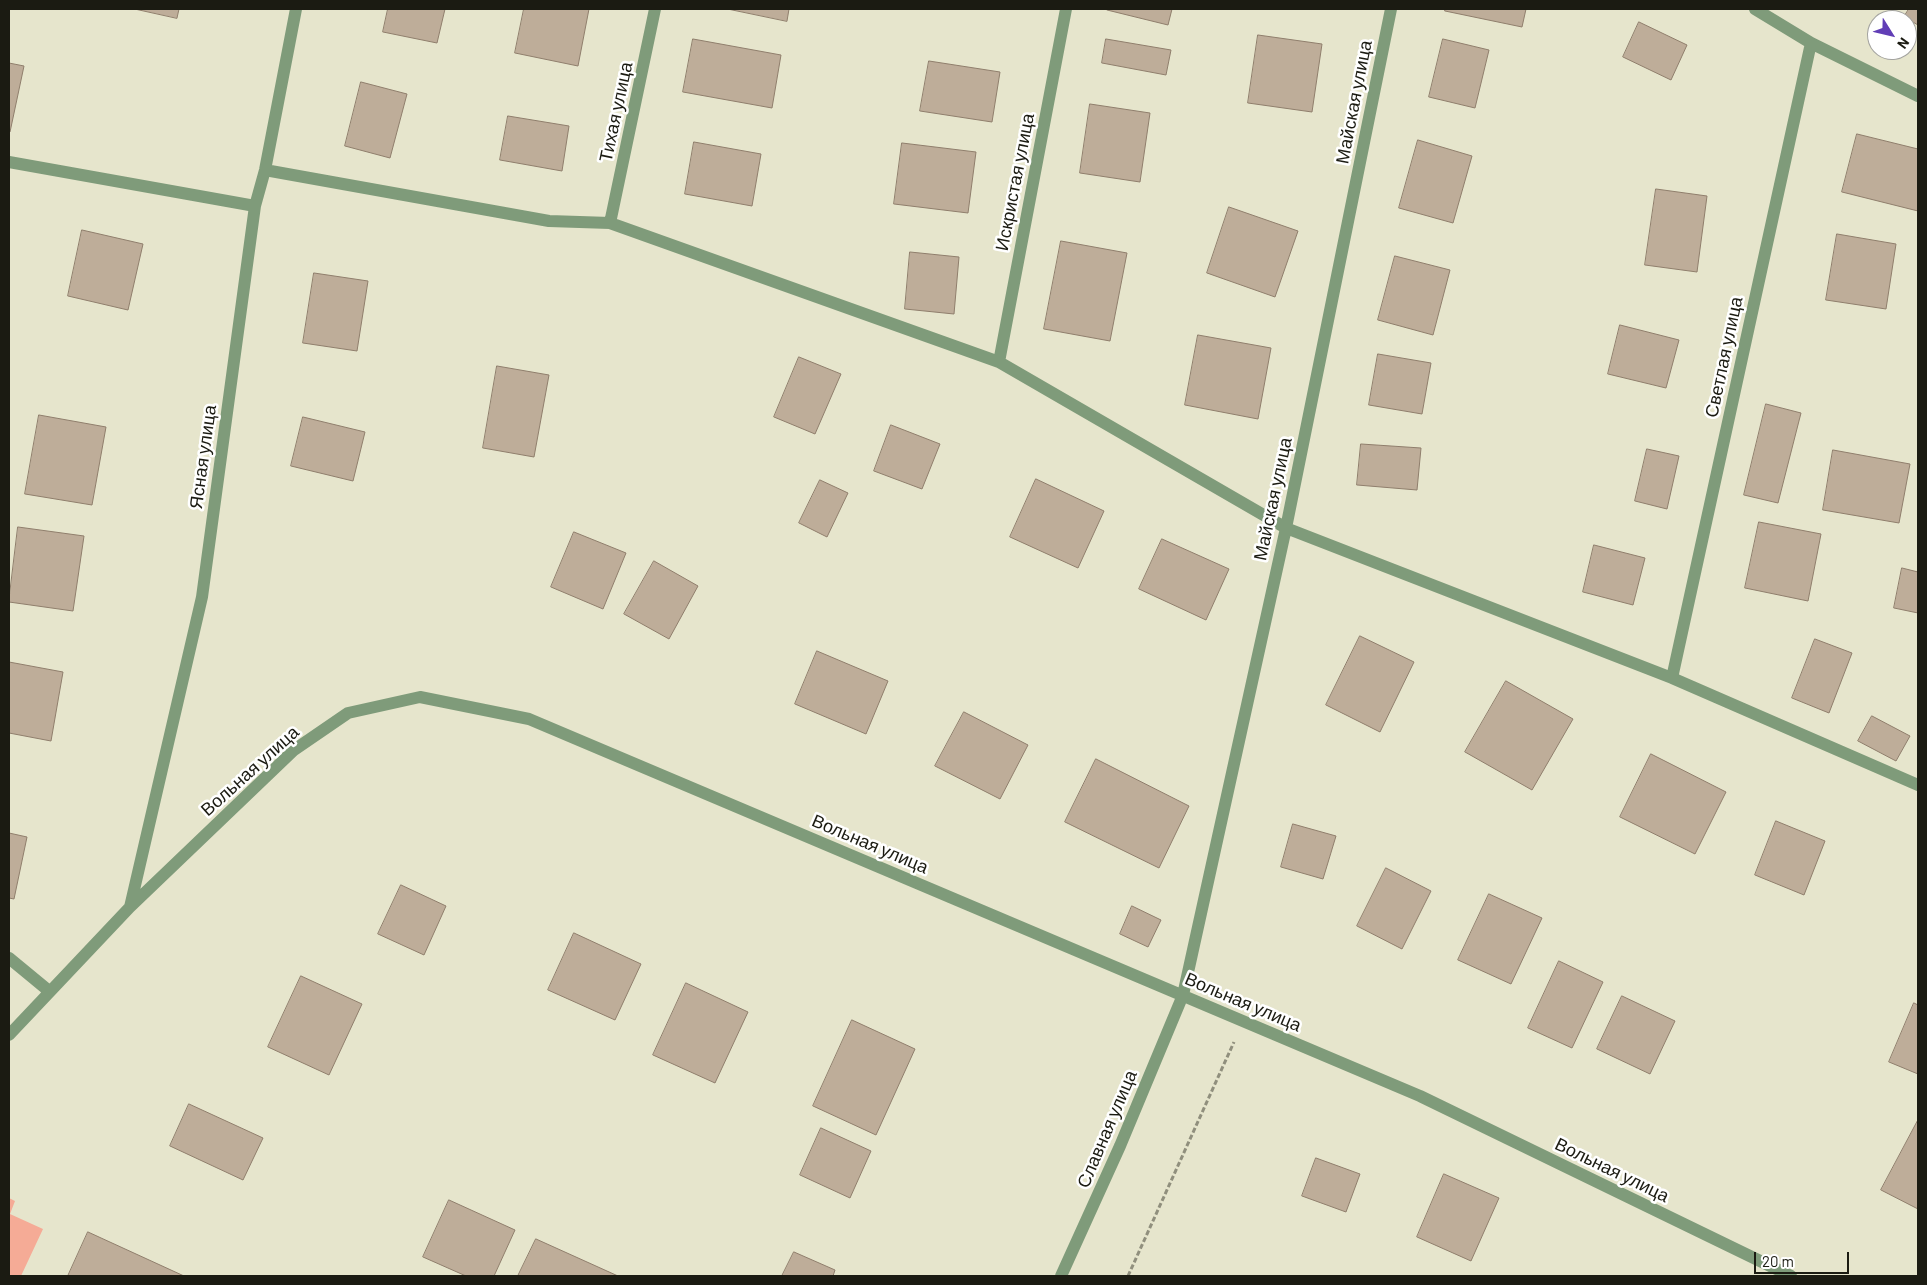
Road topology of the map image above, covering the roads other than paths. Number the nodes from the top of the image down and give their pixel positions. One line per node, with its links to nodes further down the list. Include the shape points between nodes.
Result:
1 (296, 9): 9 (street, Ясная улица)
2 (656, 9): 11 (street, Тихая улица)
3 (1066, 9): 12 (street, Искристая улица)
4 (1391, 9): 13 (street, Майская улица)
5 (1755, 9): 6 (street)
6 (1811, 43): 7 (street); 14 (street, Светлая улица)
7 (1918, 96)
8 (9, 162): 10 (street)
9 (265, 170): 10 (street, Ясная улица); 11 (street, via 550,222)
10 (255, 206): 16 (street, Ясная улица, via 202,597)
11 (610, 223): 12 (street)
12 (999, 362): 13 (street)
13 (1286, 528): 14 (street); 19 (street, Майская улица)
14 (1672, 678): 15 (street)
15 (1918, 785)
16 (130, 907): 18 (street, Вольная улица); 19 (street, Вольная улица, via 294,750 348,712 420,697 529,719)
17 (9, 958): 18 (street)
18 (49, 991): 20 (street, Вольная улица)
19 (1183, 995): 21 (street, Славная улица); 22 (street, Вольная улица, via 1420,1096)
20 (9, 1035)
21 (1061, 1276)
22 (1790, 1276)

